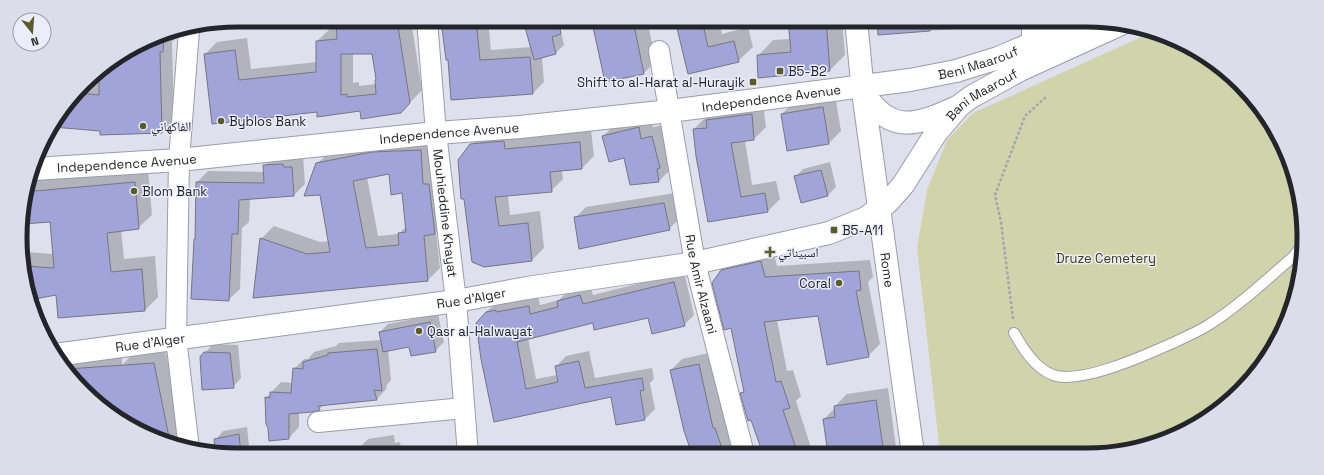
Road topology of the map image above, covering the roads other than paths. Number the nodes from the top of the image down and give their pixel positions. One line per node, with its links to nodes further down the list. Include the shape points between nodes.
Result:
1 (428, 27): 12 (street, Mouhieddine Khayat)
2 (857, 27): 9 (main road, Rome)
3 (1032, 27): 7 (street)
4 (1072, 27): 7 (main road, Beni Maarouf)
5 (1111, 29): 10 (main road, Bani Maarouf, via 1020,70 971,96)
6 (189, 33): 13 (street)
7 (1032, 44): 9 (main road, Beni Maarouf, via 998,58 956,70)
8 (659, 50): 11 (street, Rue Amir Alzaani)
9 (863, 89): 10 (main road, via 873,106 884,117 903,122 922,121); 11 (main road, Independence Avenue); 15 (main road, Rome)
10 (958, 106): 15 (main road, Bani Maarouf, via 930,141 897,193)
11 (670, 111): 12 (main road, Independence Avenue); 17 (street, Rue Amir Alzaani)
12 (436, 133): 13 (main road, Independence Avenue); 18 (street, Mouhieddine Khayat)
13 (179, 160): 14 (main road, Independence Avenue); 20 (street)
14 (38, 169)
15 (879, 209): 17 (main road, Rue d'Alger, via 866,218 829,233); 27 (main road, Rome)
16 (1297, 252): 19 (lane, via 1241,302 1208,326 1116,366 1068,377 1055,375 1039,367 1032,360)
17 (695, 263): 18 (main road, Rue d'Alger); 26 (street, Rue Amir Alzaani)
18 (456, 300): 20 (main road, Rue d'Alger); 22 (street, Mouhieddine Khayat)
19 (1014, 334)
20 (176, 338): 21 (main road, Rue d'Alger); 24 (street)
21 (62, 354)
22 (464, 408): 23 (street); 25 (street, Mouhieddine Khayat)
23 (318, 422)
24 (188, 442)
25 (467, 448)
26 (742, 448)
27 (912, 448)

